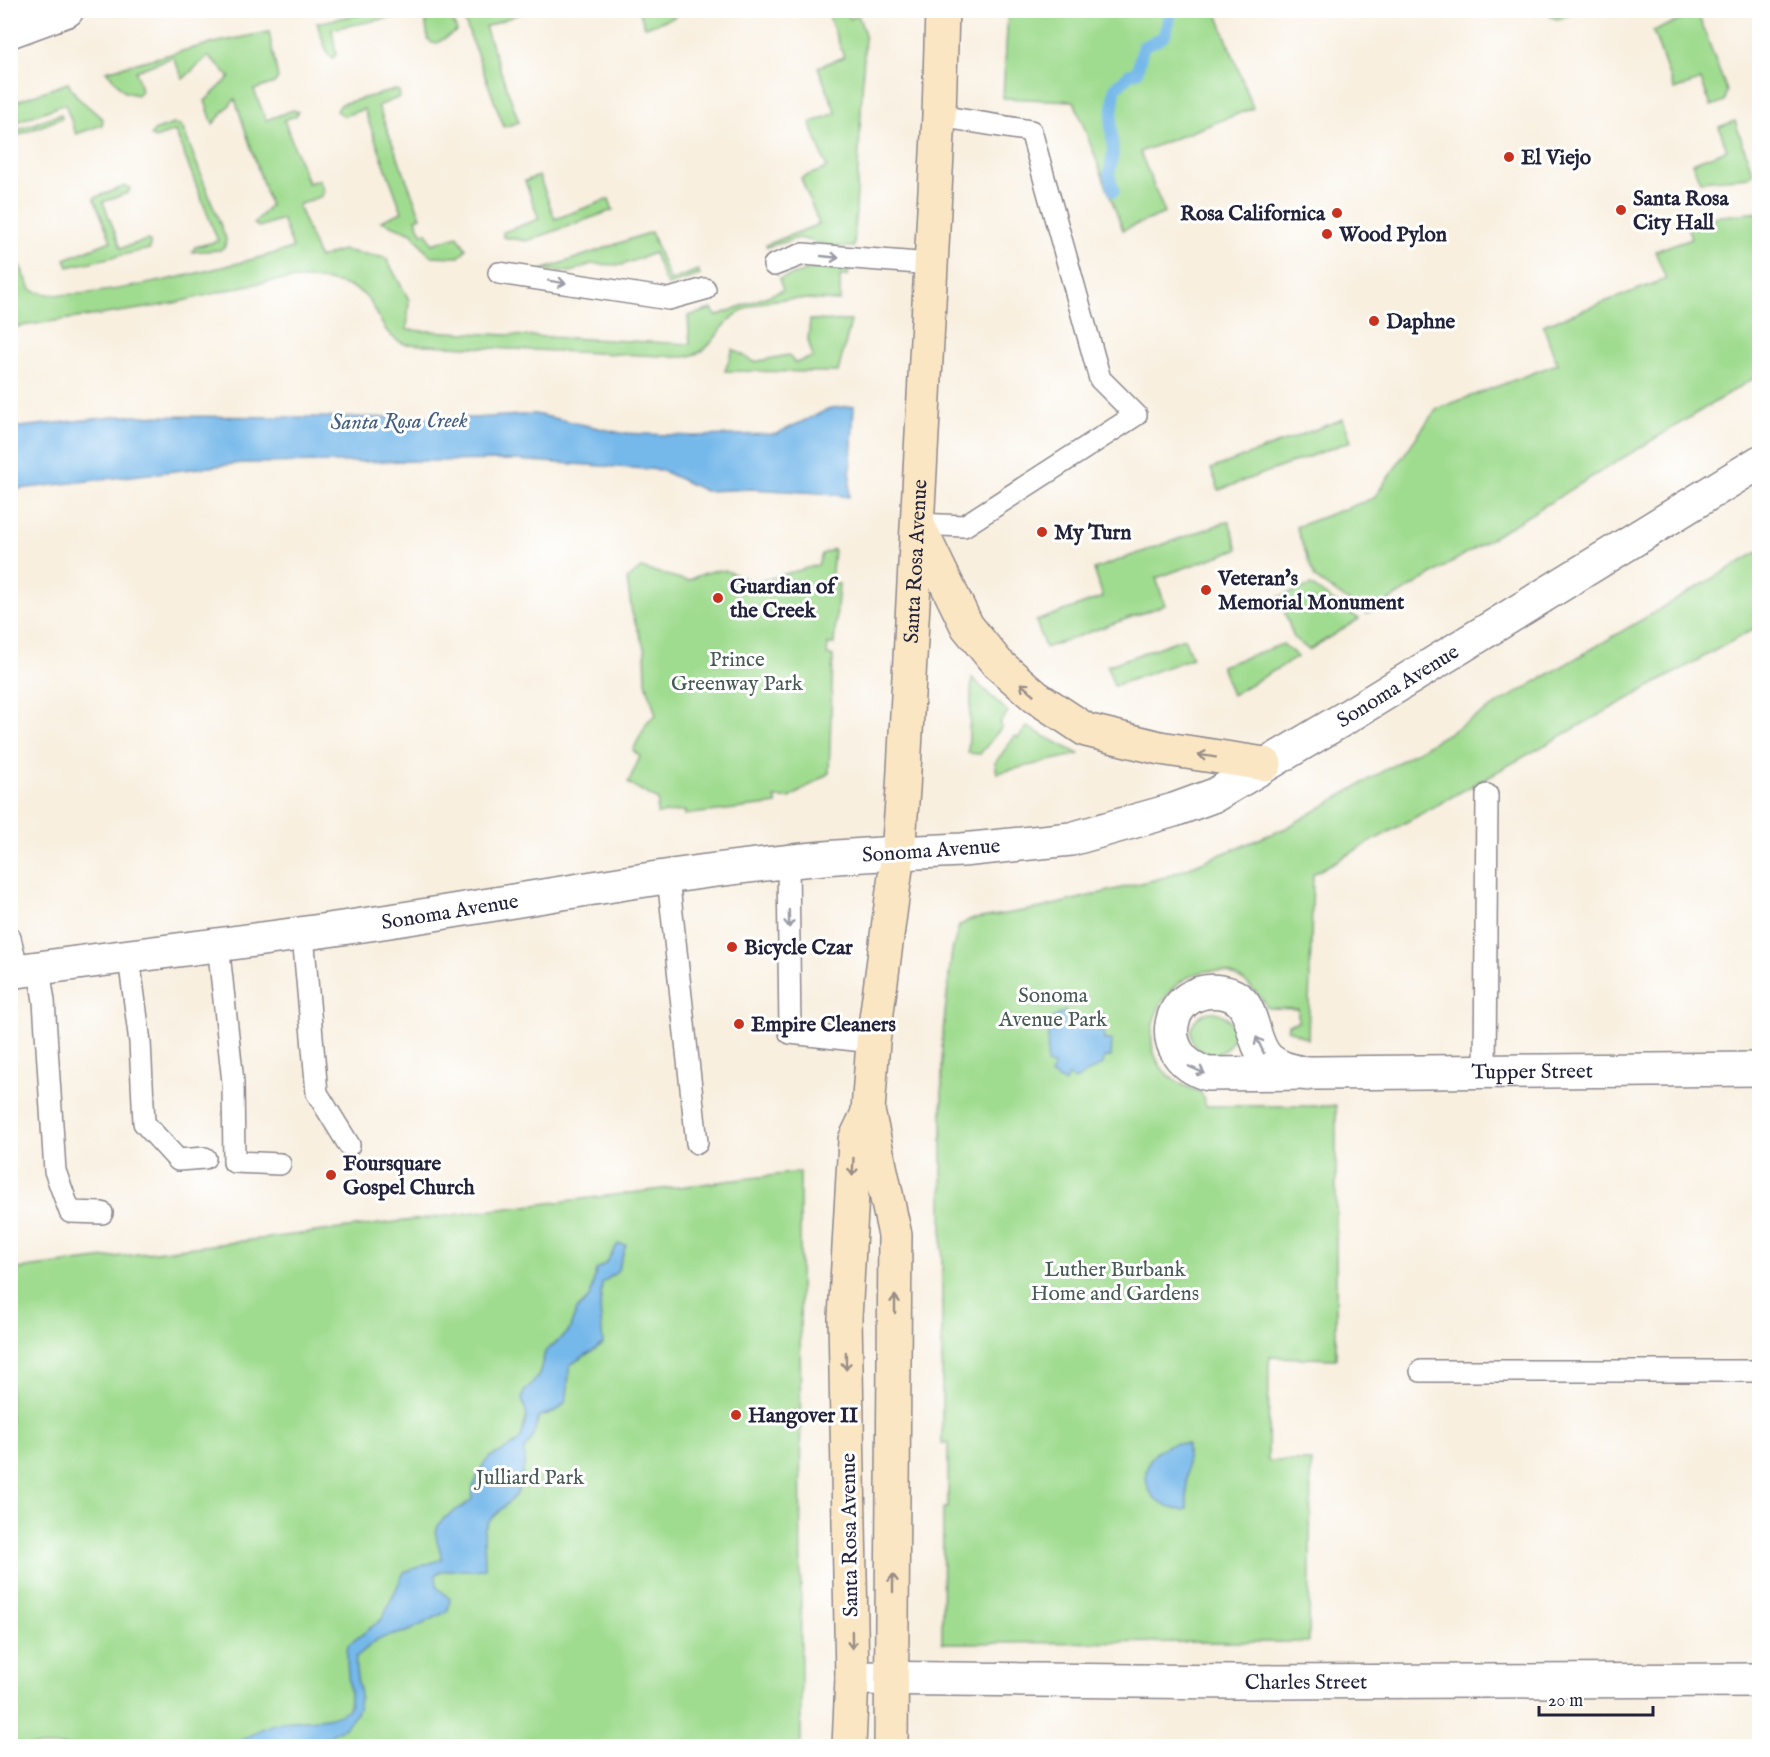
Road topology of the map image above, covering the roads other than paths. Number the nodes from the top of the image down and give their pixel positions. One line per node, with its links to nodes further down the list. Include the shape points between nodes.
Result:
1 (942, 10): 4 (main road, Santa Rosa Avenue)
2 (63, 11): 3 (street)
3 (10, 31)
4 (939, 116): 5 (main road, Santa Rosa Avenue); 10 (lane, via 1031,131 1100,379 1136,416 964,526)
5 (931, 264): 6 (lane, one-way to 5, via 803,254); 10 (main road, Santa Rosa Avenue)
6 (774, 265)
7 (499, 273): 8 (lane, one-way to 8, via 669,299)
8 (705, 289)
9 (1760, 462): 11 (street, Sonoma Avenue)
10 (917, 524): 11 (main road, one-way to 10, via 1160,748 1086,730 1036,697 997,663 967,626); 13 (main road, Santa Rosa Avenue)
11 (1264, 764): 13 (street, Sonoma Avenue, via 1215,795 1071,839)
12 (1487, 795): 23 (lane)
13 (898, 853): 14 (street, Sonoma Avenue); 21 (main road, Santa Rosa Avenue)
14 (788, 861): 15 (street, Sonoma Avenue); 21 (lane, one-way to 21, via 790,1033)
15 (668, 878): 16 (street, Sonoma Avenue); 26 (lane)
16 (303, 935): 18 (street, Sonoma Avenue); 27 (lane, via 317,1093)
17 (10, 938): 20 (lane)
18 (218, 944): 19 (street, Sonoma Avenue); 29 (lane, via 233,1082 234,1162)
19 (129, 958): 20 (street, Sonoma Avenue); 28 (lane, via 140,1042 144,1123 178,1160)
20 (22, 970): 30 (lane, via 44,1001 55,1172 70,1212)
21 (873, 1042): 25 (main road, Santa Rosa Avenue)
22 (1760, 1069): 23 (street, Tupper Street)
23 (1485, 1072): 24 (street, Tupper Street)
24 (1307, 1074)
25 (868, 1111): 33 (main road, Santa Rosa Avenue, one-way to 33, via 855,1140 845,1318); 34 (main road, Santa Rosa Avenue, one-way to 25, via 895,1235)
26 (697, 1143)
27 (349, 1145)
28 (205, 1158)
29 (280, 1164)
30 (102, 1213)
31 (1421, 1371): 32 (lane)
32 (1760, 1371)
33 (852, 1678): 34 (street, Charles Street); 36 (main road, Santa Rosa Avenue)
34 (892, 1678): 35 (street, Charles Street, via 1235,1682); 37 (main road, Santa Rosa Avenue)
35 (1760, 1680)
36 (849, 1746)
37 (891, 1746)

